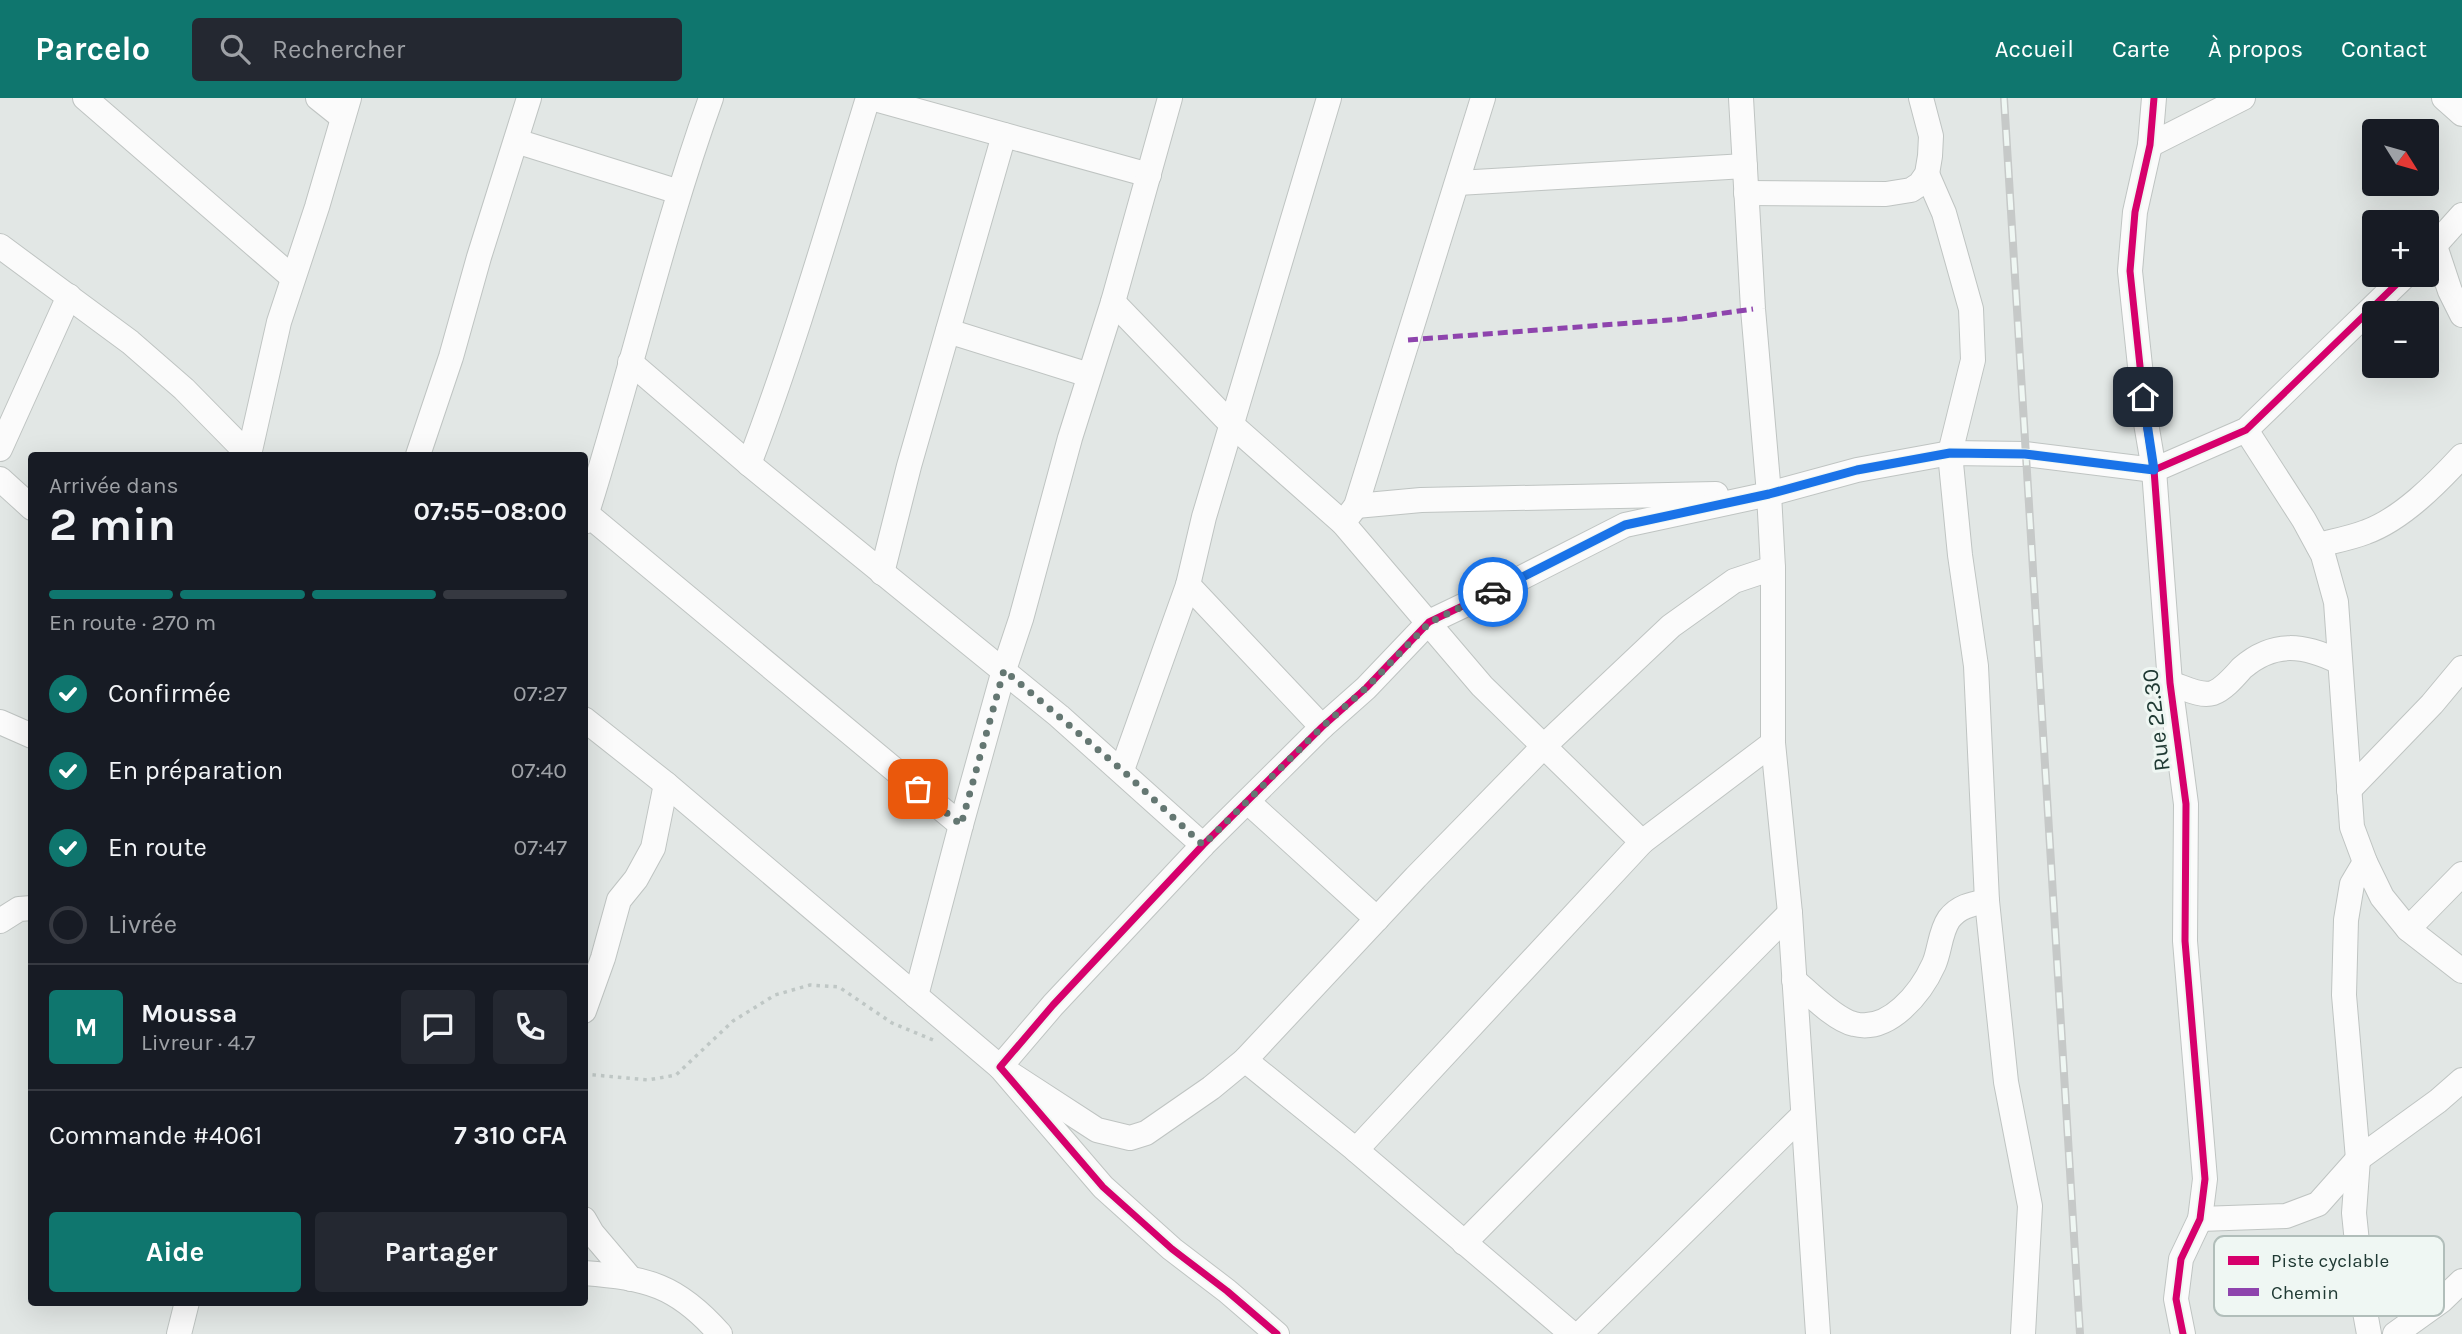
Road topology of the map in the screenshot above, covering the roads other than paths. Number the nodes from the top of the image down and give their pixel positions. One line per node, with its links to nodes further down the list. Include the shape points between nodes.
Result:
1 (85, 98): 29 (street)
2 (318, 98): 14 (street)
3 (529, 98): 17 (street)
4 (711, 98): 23 (street)
5 (870, 98): 16 (street); 45 (street, via 781,381)
6 (1170, 98): 21 (street)
7 (1329, 98): 37 (street)
8 (1483, 98): 22 (street)
9 (1741, 98): 19 (street)
10 (1920, 98): 20 (street, via 1931,136)
11 (2154, 98): 18 (street, Rue 22.30)
12 (2243, 98): 18 (street)
13 (2444, 98): 15 (street)
14 (346, 108): 29 (street)
15 (2462, 114)
16 (1004, 135): 21 (street); 34 (street)
17 (516, 141): 23 (street); 42 (street)
18 (2150, 145): 46 (street, Rue 22.30, via 2135,212 2130,271)
19 (1745, 166): 22 (street); 24 (street)
20 (1927, 174): 24 (street, via 1912,190 1886,194); 43 (street, via 1944,213 1971,309 1973,360)
21 (1149, 175): 32 (street)
22 (1458, 183): 51 (street)
23 (679, 192): 35 (street)
24 (1746, 193): 48 (street)
25 (2462, 215): 26 (street)
26 (2439, 241)
27 (0, 246): 31 (street)
28 (2439, 268): 33 (street)
29 (293, 278): 41 (street)
30 (2394, 287): 38 (street)
31 (69, 296): 39 (street); 40 (street, via 184,388)
32 (1113, 302): 36 (street); 37 (street)
33 (2462, 315)
34 (948, 331): 36 (street); 55 (street)
35 (630, 362): 45 (street); 50 (street)
36 (1089, 374): 60 (street)
37 (1232, 425): 51 (street); 56 (street)
38 (2246, 430): 46 (street); 53 (street)
39 (0, 449)
40 (246, 452)
41 (250, 452)
42 (419, 452)
43 (1950, 453): 46 (street, via 2025,454); 48 (street, via 1857,470); 77 (street, via 1976,666)
44 (2462, 456): 53 (street, via 2435,485 2392,518 2368,532)
45 (750, 464): 55 (street)
46 (2154, 470): 61 (street, Rue 22.30)
47 (0, 479): 49 (street)
48 (1769, 494): 51 (street, via 1461,499); 54 (street); 57 (street, via 1625,525)
49 (28, 504)
50 (588, 511)
51 (1350, 514): 57 (street)
52 (588, 520): 72 (street)
53 (2318, 545): 58 (street, via 2336,602)
54 (1773, 568): 66 (street); 67 (street, via 1734,581 1671,626)
55 (882, 573): 60 (street)
56 (1188, 584): 64 (street); 68 (street)
57 (1430, 622): 64 (street); 67 (street, via 1482,686)
58 (2339, 662): 61 (street, via 2310,649 2291,647 2246,665 2212,693); 70 (street)
59 (2462, 668): 70 (street)
60 (1004, 670): 68 (street); 72 (street)
61 (2170, 683): 93 (street, Rue 22.30, via 2186,804 2185,941 2205,1180)
62 (0, 722): 65 (street)
63 (588, 722): 69 (street)
64 (1322, 727): 71 (street)
65 (28, 734)
66 (1773, 743): 73 (street); 79 (street)
67 (1544, 746): 73 (street); 80 (street)
68 (1122, 770): 74 (street)
69 (666, 784): 85 (street); 86 (street, via 653,848 620,900)
70 (2349, 790): 75 (street, via 2352,827)
71 (1248, 802): 74 (street); 80 (street)
72 (961, 825): 85 (street)
73 (1642, 842): 91 (street)
74 (1203, 845): 88 (street)
75 (2365, 862): 82 (street, via 2382,897); 92 (street, via 2353,884 2346,920 2344,995)
76 (2462, 874): 82 (street)
77 (1987, 901): 84 (street, via 1964,905 1949,919 1923,986 1907,1006 1870,1025 1852,1024); 110 (street, via 2006,1082 2030,1206)
78 (28, 908): 81 (street)
79 (1790, 913): 84 (street); 96 (street)
80 (1377, 919): 87 (street)
81 (0, 922)
82 (2408, 929): 83 (street)
83 (2462, 971)
84 (1794, 980): 90 (street)
85 (916, 996): 88 (street)
86 (588, 999)
87 (1245, 1060): 88 (street, via 1146,1133 1130,1138 1097,1130); 91 (street)
88 (1000, 1068): 106 (street, via 1103,1187)
89 (2462, 1080): 92 (street)
90 (1802, 1116): 108 (street); 109 (street)
91 (1356, 1150): 96 (street)
92 (2358, 1159): 93 (street, via 2318,1204 2286,1216); 95 (street)
93 (2200, 1219): 111 (street, Rue 22.30, via 2181,1259 2176,1299)
94 (588, 1226): 98 (street)
95 (2356, 1236)
96 (1464, 1243): 107 (street)
97 (588, 1274): 98 (street)
98 (631, 1279): 105 (street, via 686,1300)
99 (2462, 1281): 100 (street)
100 (2444, 1298)
101 (186, 1306): 104 (street)
102 (2366, 1316): 112 (street)
103 (2418, 1325): 113 (street)
104 (179, 1334)
105 (720, 1334)
106 (1278, 1334)
107 (1572, 1334)
108 (1580, 1334)
109 (1818, 1334)
110 (2023, 1334)
111 (2183, 1334)
112 (2369, 1334)
113 (2395, 1334)

